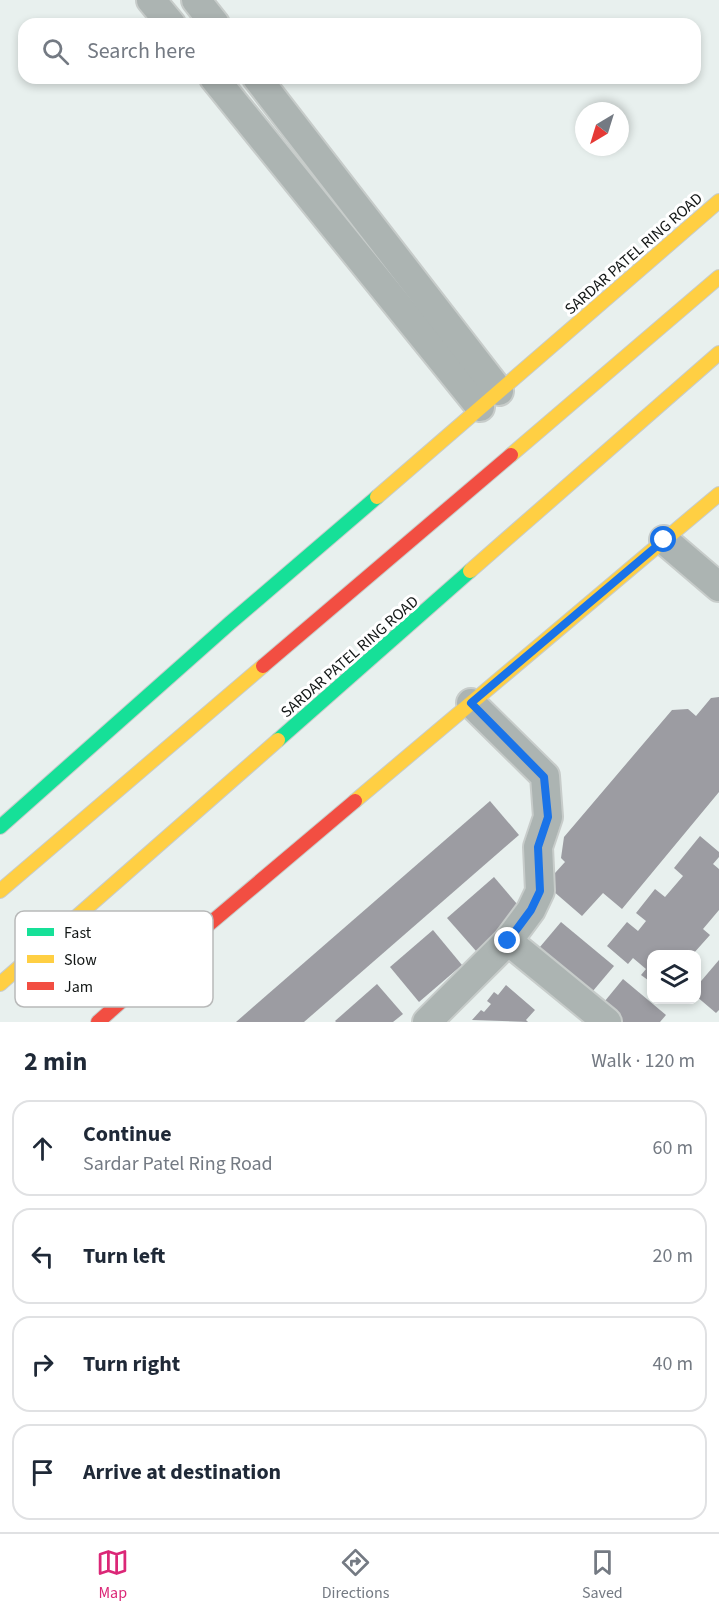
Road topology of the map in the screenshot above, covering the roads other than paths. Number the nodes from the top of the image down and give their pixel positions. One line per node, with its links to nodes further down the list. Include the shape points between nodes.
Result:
1 (151, 0): 3 (street)
2 (196, 0): 4 (street)
3 (166, 18)
4 (210, 18)
5 (219, 84): 10 (street)
6 (261, 84): 10 (street)
7 (719, 201): 10 (main road, SARDAR PATEL RING ROAD)
8 (719, 277): 16 (main road)
9 (719, 353): 17 (main road, SARDAR PATEL RING ROAD)
10 (489, 399): 15 (main road, SARDAR PATEL RING ROAD)
11 (719, 494): 12 (main road)
12 (664, 540): 13 (street); 14 (main road)
13 (719, 587)
14 (471, 703): 18 (main road); 19 (street, via 544,777 548,817 538,847 540,891)
15 (0, 827)
16 (0, 891)
17 (83, 911)
18 (213, 921)
19 (508, 941): 24 (street); 25 (street)
20 (15, 971): 21 (main road, SARDAR PATEL RING ROAD)
21 (0, 984)
22 (115, 1007): 23 (main road)
23 (98, 1022)
24 (427, 1022)
25 (608, 1022)

